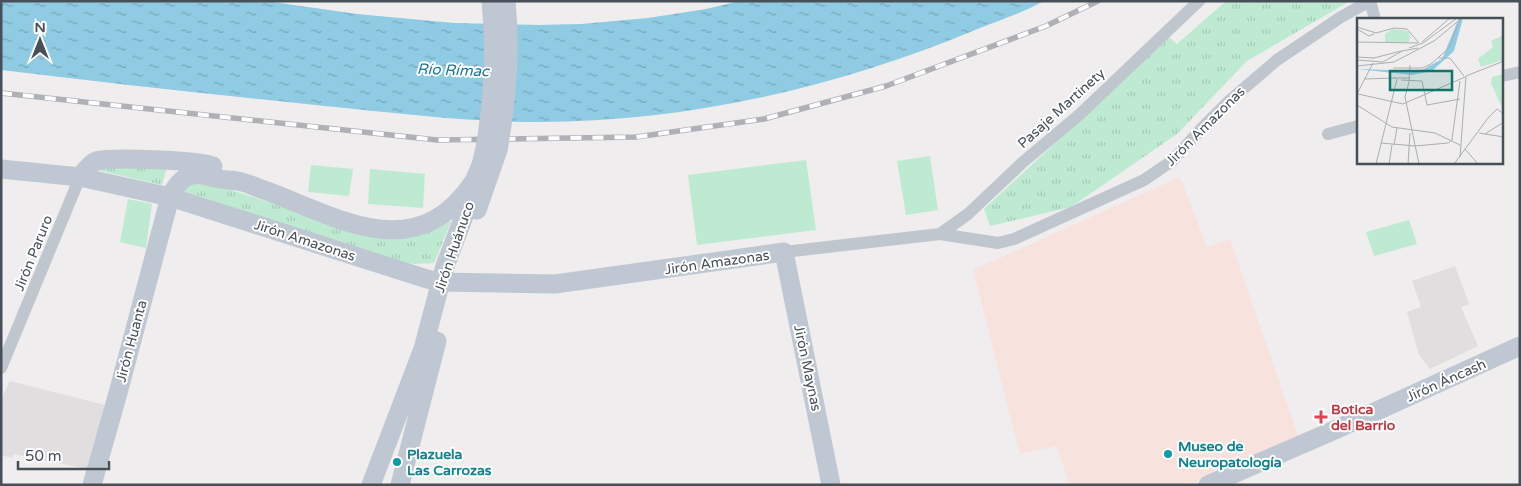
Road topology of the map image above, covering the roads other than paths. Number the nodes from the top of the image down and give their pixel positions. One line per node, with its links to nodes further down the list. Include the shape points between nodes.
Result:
1 (490, 1): 10 (street, Jirón Huánuco, bridge, via 494,57)
2 (506, 1): 10 (street, Jirón Huánuco, bridge, via 507,82)
3 (1199, 1): 16 (street, Pasaje Martinety, via 968,214)
4 (1370, 1): 5 (street); 16 (street, Jirón Amazonas, via 1277,60 1229,101 1172,161 1144,180 1014,239 998,243)
5 (1375, 18)
6 (1520, 72): 7 (street)
7 (1504, 76)
8 (1357, 126): 9 (street)
9 (1328, 134)
10 (492, 147): 14 (street, Jirón Huánuco); 18 (street, Jirón Huánuco, via 488,183)
11 (1, 169): 12 (street, Jirón Amazonas)
12 (80, 177): 13 (street, via 94,162 109,159 209,164 231,173); 15 (street, Jirón Amazonas); 20 (street, Jirón Paruro)
13 (237, 181): 14 (street, via 338,219 387,231 406,229 440,216 466,193); 15 (street, via 192,174 179,182)
14 (474, 181): 18 (street, Jirón Huánuco)
15 (170, 197): 18 (street, Jirón Amazonas, via 427,279); 22 (street, Jirón Huanta)
16 (940, 234): 17 (street, Jirón Amazonas)
17 (784, 252): 18 (street, Jirón Amazonas, via 555,284); 25 (street, Jirón Maynas)
18 (445, 281): 23 (street, Jirón Huánuco, via 423,349); 24 (street, Jirón Huánuco, via 439,336)
19 (1520, 346): 21 (street, Jirón Áncash)
20 (1, 368)
21 (1236, 479): 26 (street, Jirón Áncash)
22 (92, 485)
23 (371, 485)
24 (400, 485)
25 (832, 485)
26 (1208, 485)

